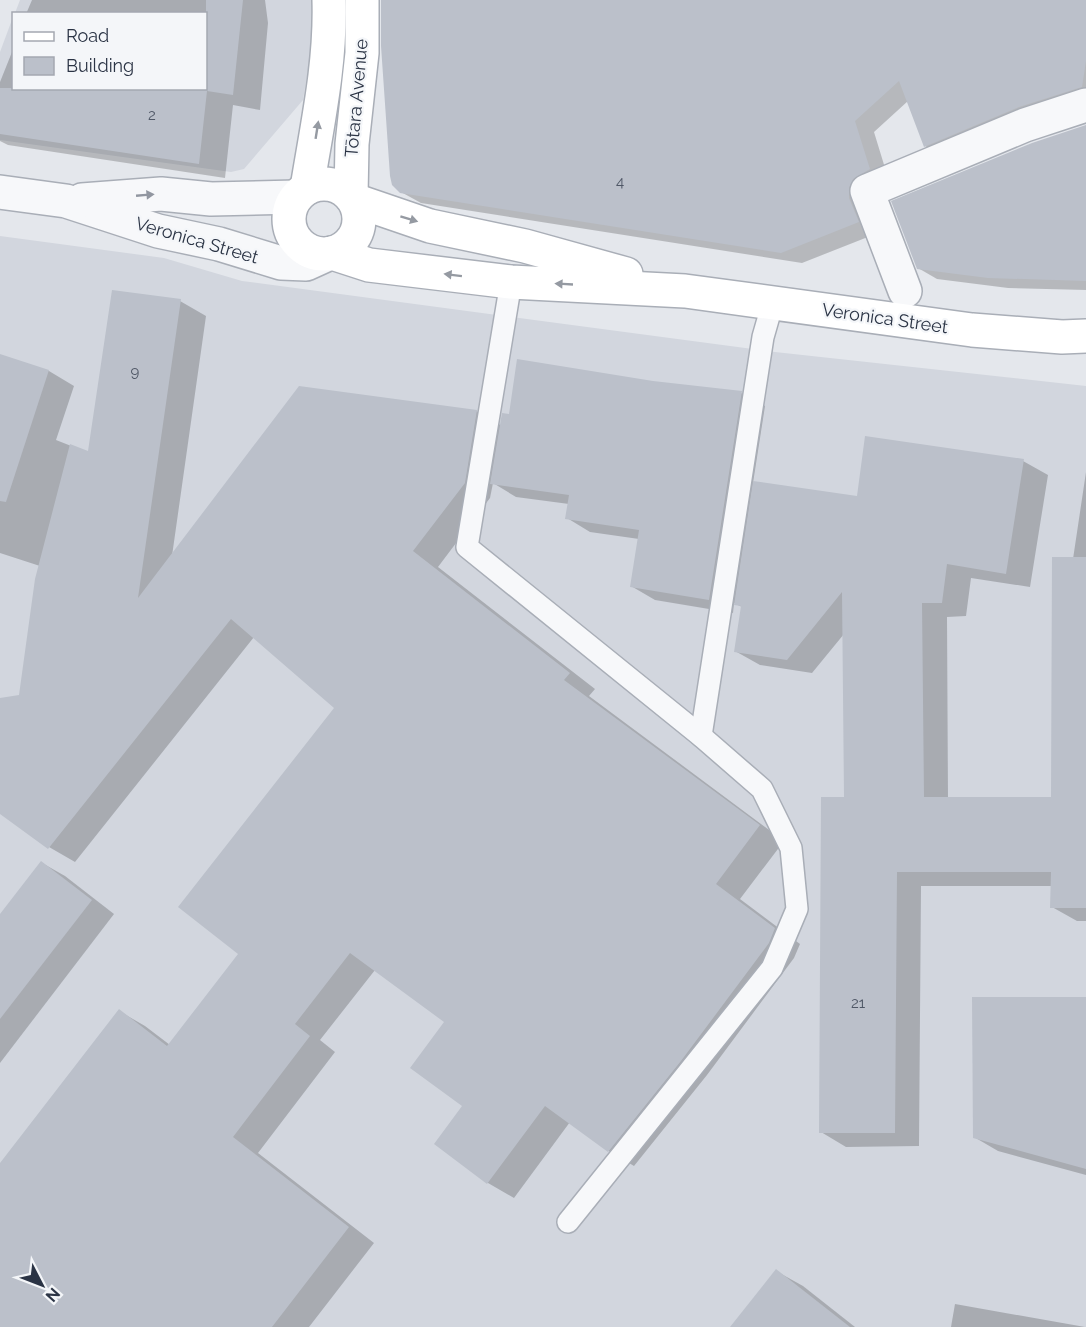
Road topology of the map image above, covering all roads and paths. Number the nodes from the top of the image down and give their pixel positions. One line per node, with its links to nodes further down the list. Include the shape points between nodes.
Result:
1 (329, 7): 2 (lane); 5 (street, Tōtara Avenue, one-way to 1, via 324,87)
2 (368, 9): 6 (street, Tōtara Avenue, via 351,160)
3 (1086, 105): 11 (street, via 1025,125 867,191)
4 (0, 192): 7 (street, Veronica Street)
5 (302, 192): 6 (street, via 326,183); 7 (street, Veronica Street, one-way to 5, via 161,194 211,199); 8 (street, via 291,204 288,220 293,236 311,252)
6 (352, 198): 8 (street, via 359,215 357,232 347,246); 10 (street, Veronica Street, one-way to 10, via 430,226 525,246)
7 (66, 201): 8 (street, Veronica Street, via 158,231 281,263 306,264)
8 (330, 254): 9 (street, Veronica Street, one-way to 8, via 369,265)
9 (511, 282): 10 (street, Veronica Street, one-way to 9); 14 (lane, via 467,547)
10 (685, 291): 12 (street, Veronica Street)
11 (905, 291)
12 (773, 302): 13 (street, Veronica Street, via 972,330); 14 (lane, via 763,337)
13 (1086, 336)
14 (701, 736): 15 (lane, via 762,789 791,848 797,909 772,968)
15 (568, 1222)

